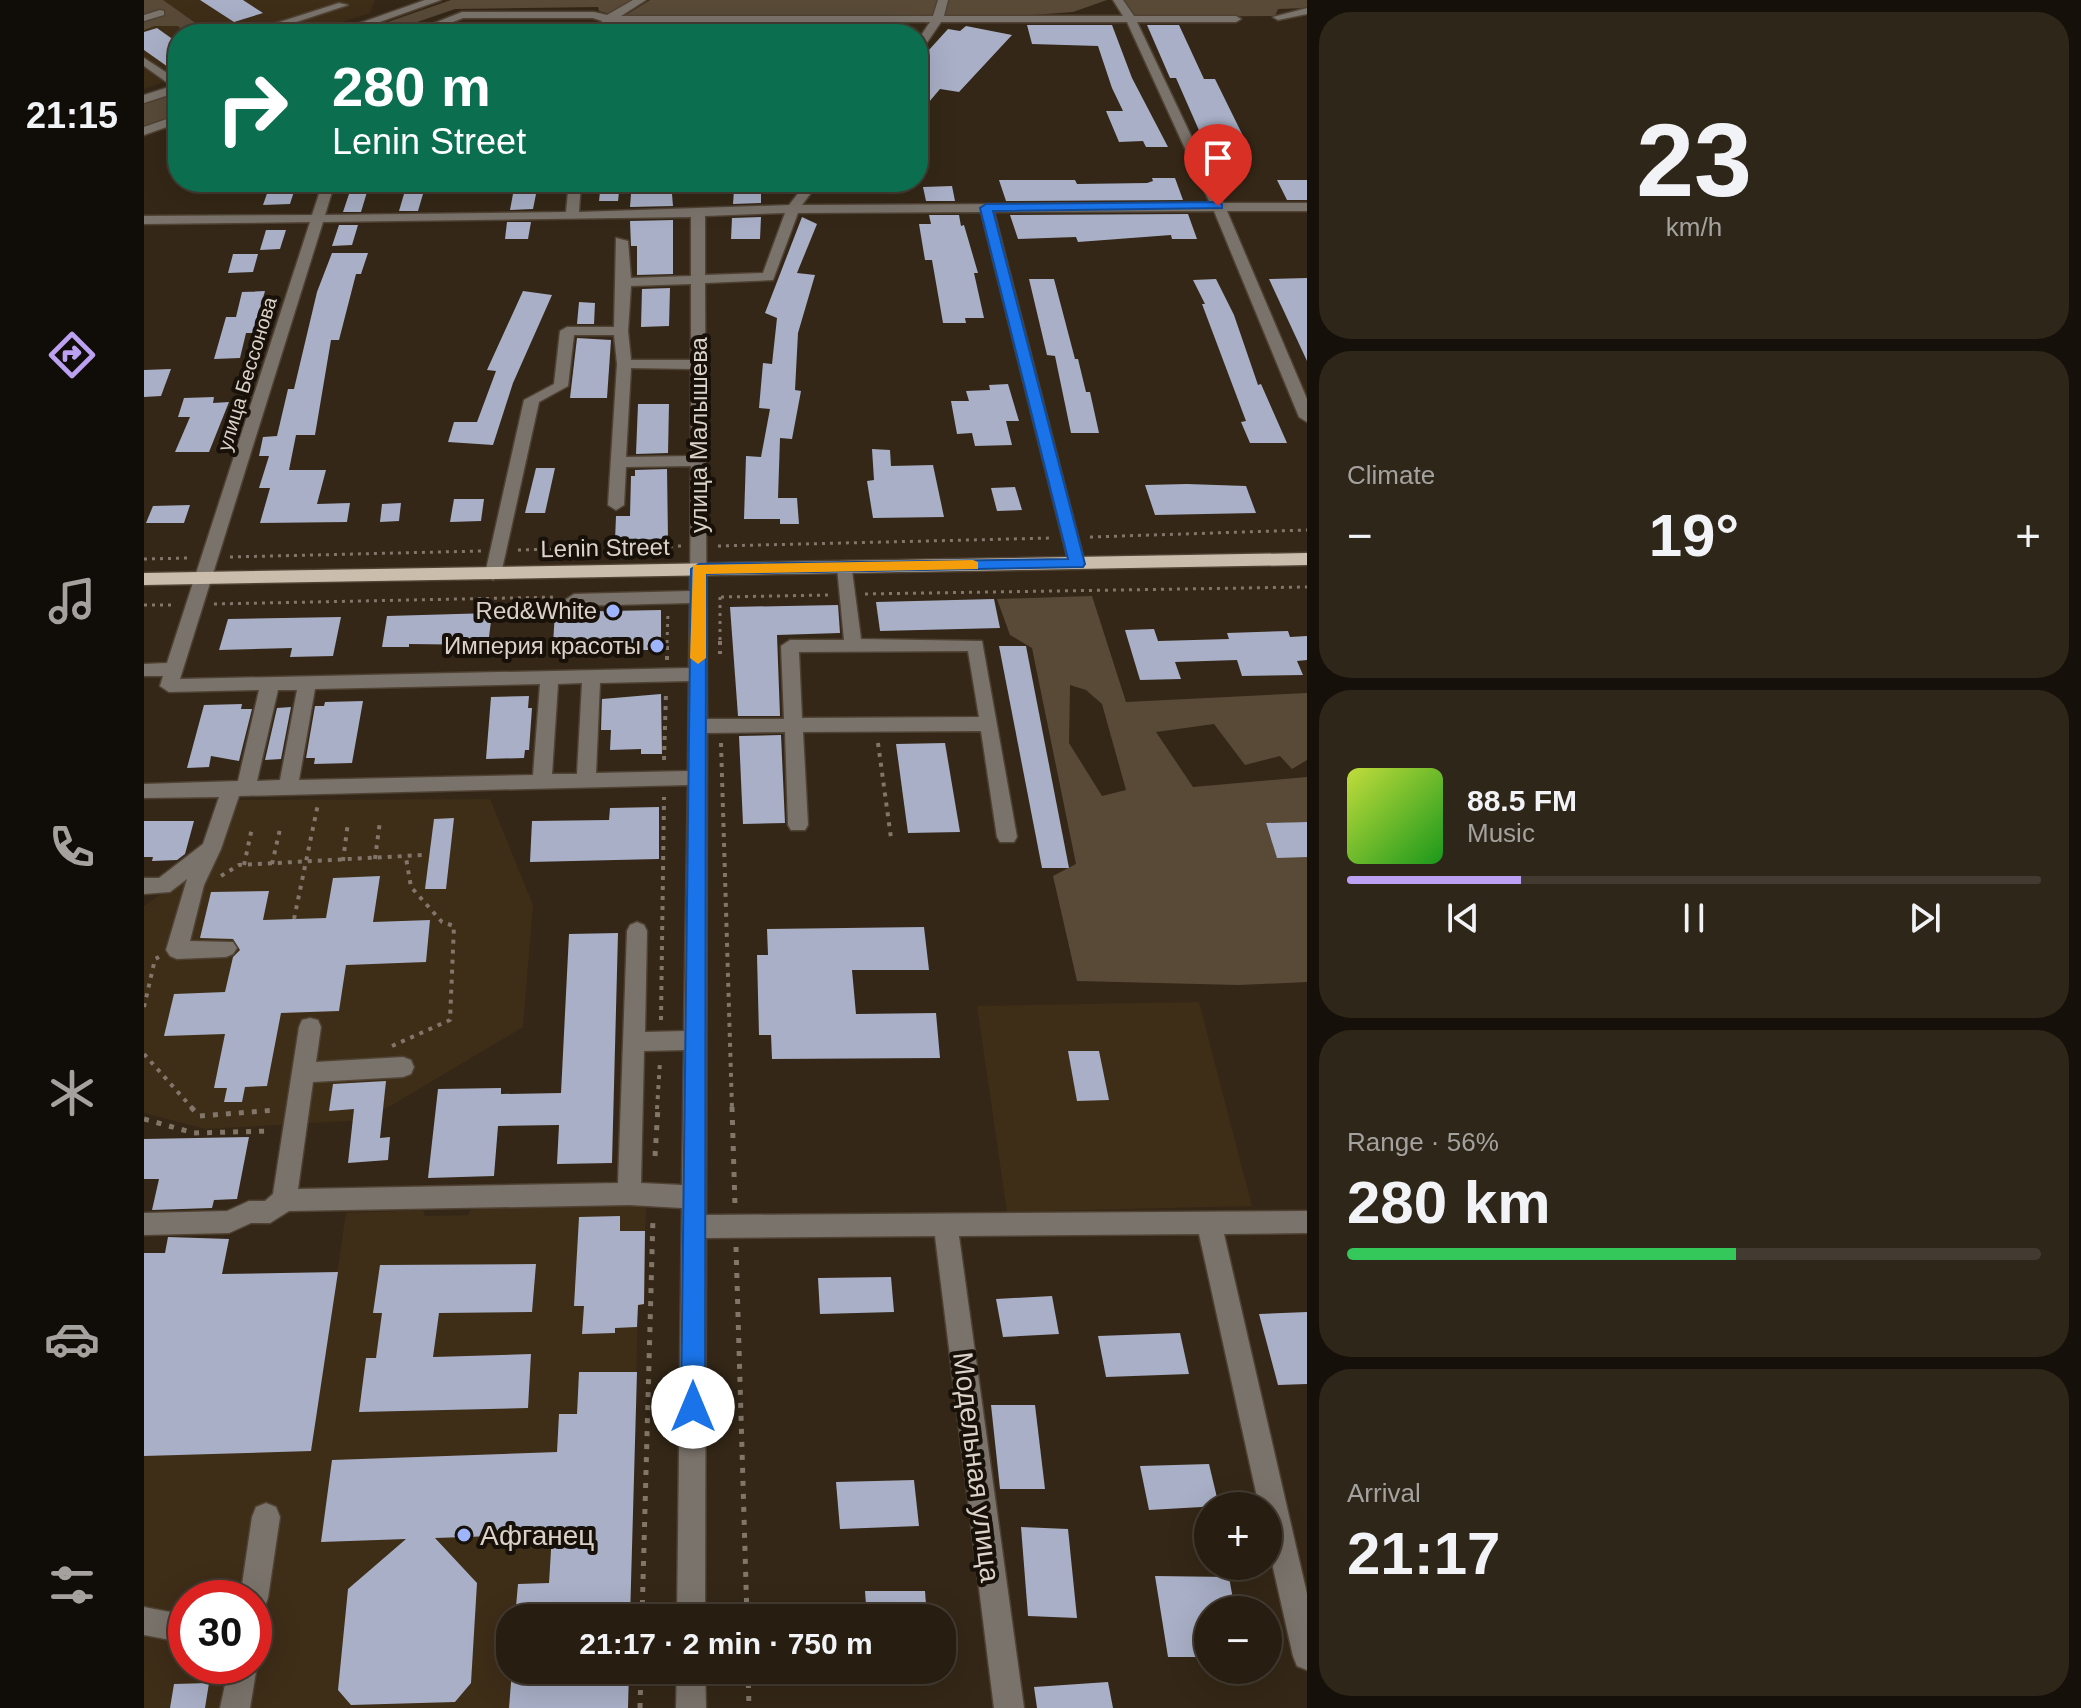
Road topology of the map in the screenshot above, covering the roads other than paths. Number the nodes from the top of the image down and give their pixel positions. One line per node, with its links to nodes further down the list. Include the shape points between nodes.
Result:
1 (387, 0): 12 (street)
2 (436, 0): 12 (street)
3 (641, 0): 13 (street)
4 (943, 0): 14 (street)
5 (1118, 0): 11 (street); 15 (street)
6 (343, 5): 17 (street)
7 (1307, 11): 9 (street)
8 (160, 13): 10 (street)
9 (1278, 17)
10 (144, 18)
11 (1130, 18): 15 (street); 16 (street); 32 (street)
12 (379, 19): 18 (street); 19 (street)
13 (608, 19): 14 (street); 20 (street, via 462,15); 21 (street)
14 (938, 19): 15 (street); 22 (street)
15 (1064, 19)
16 (1236, 19)
17 (281, 24)
18 (364, 24)
19 (378, 24)
20 (439, 24)
21 (607, 24)
22 (928, 34)
23 (144, 61): 24 (street)
24 (168, 79)
25 (168, 90): 26 (street)
26 (144, 99)
27 (168, 123): 28 (street)
28 (144, 131)
29 (326, 192): 38 (street, улица Бессонова)
30 (574, 192): 37 (street)
31 (806, 192): 35 (street)
32 (1218, 206): 33 (street); 34 (street); 46 (street)
33 (1307, 207)
34 (986, 208): 35 (street); 52 (street)
35 (793, 209): 36 (street); 41 (street, via 768,277)
36 (698, 213): 37 (street); 41 (street, улица Малышева)
37 (572, 216): 38 (street)
38 (317, 217): 39 (street); 55 (street, улица Бессонова)
39 (144, 220)
40 (621, 241): 42 (street)
41 (699, 281): 42 (street); 45 (street, улица Малышева)
42 (624, 282): 43 (street)
43 (621, 331): 44 (street); 54 (street, via 567,331 561,386 532,400)
44 (624, 364): 45 (street); 48 (street)
45 (700, 365): 47 (street, улица Малышева)
46 (1307, 417)
47 (700, 461): 48 (street); 50 (street, улица Малышева)
48 (618, 462): 49 (street)
49 (616, 505)
50 (699, 558): 53 (main road, Lenin Street); 54 (main road, Lenin Street); 57 (street, улица Малышева)
51 (1307, 559): 52 (main road, Lenin Street)
52 (1077, 564): 53 (main road, Lenin Street)
53 (845, 567): 59 (street)
54 (493, 574): 55 (main road, Lenin Street)
55 (203, 578): 56 (main road, Lenin Street); 60 (street, улица Бессонова)
56 (144, 579)
57 (709, 597): 58 (street); 62 (street, улица Малышева)
58 (574, 600)
59 (853, 646): 67 (street, via 976,645); 68 (street, via 790,646)
60 (174, 669): 61 (street); 66 (street, via 169,686)
61 (144, 670)
62 (709, 671): 63 (street); 69 (street, улица Малышева)
63 (591, 677): 64 (street); 71 (street)
64 (549, 678): 65 (street); 72 (street)
65 (307, 683): 66 (street); 73 (street)
66 (270, 684): 74 (street)
67 (989, 724): 68 (street); 77 (street)
68 (793, 725): 69 (street); 76 (street)
69 (709, 726): 70 (street, улица Малышева)
70 (697, 778): 71 (street); 83 (street, улица Малышева)
71 (586, 782): 72 (street)
72 (542, 783): 73 (street)
73 (288, 787): 74 (street)
74 (239, 788): 75 (street); 78 (street)
75 (144, 791)
76 (798, 825)
77 (1007, 837)
78 (211, 849): 79 (street, via 163,886); 81 (street, via 194,885 177,950)
79 (144, 886)
80 (637, 931): 84 (street)
81 (226, 948)
82 (310, 1027): 86 (street)
83 (695, 1040): 84 (street); 88 (street, улица Малышева)
84 (634, 1042): 87 (street)
85 (403, 1067): 86 (street)
86 (303, 1073): 89 (street)
87 (629, 1194): 88 (street); 89 (street)
88 (694, 1197): 94 (street, улица Малышева)
89 (284, 1200): 92 (street, via 270,1212 249,1212 229,1222)
90 (1307, 1222): 91 (street)
91 (1209, 1223): 93 (street); 100 (street)
92 (144, 1224)
93 (946, 1226): 94 (street); 105 (street, Модельная улица)
94 (694, 1227): 97 (street, улица Малышева)
95 (266, 1517): 96 (street)
96 (257, 1580)
97 (691, 1604)
98 (144, 1621): 99 (street)
99 (168, 1626)
100 (1307, 1656)
101 (240, 1684): 103 (street)
102 (691, 1684): 104 (street)
103 (235, 1708)
104 (691, 1708)
105 (1009, 1708)

